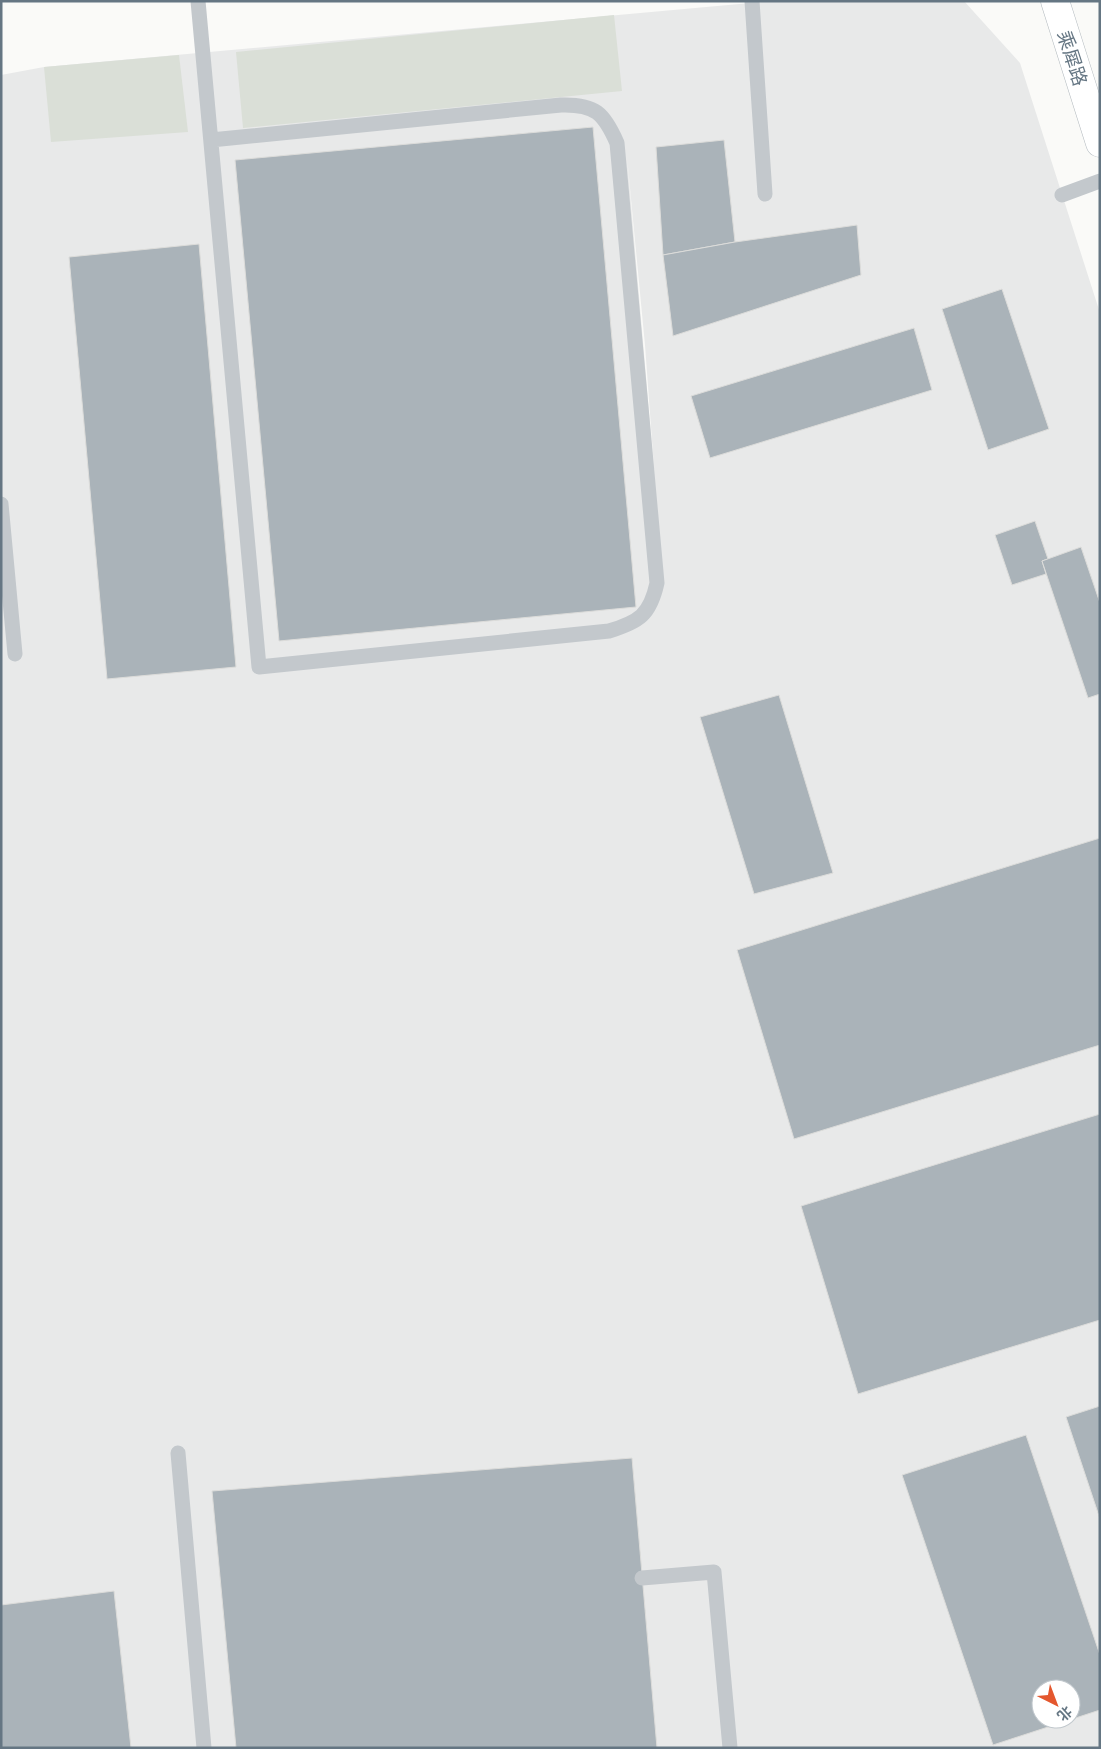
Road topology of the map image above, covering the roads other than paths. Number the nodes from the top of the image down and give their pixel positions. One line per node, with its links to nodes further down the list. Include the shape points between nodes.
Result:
1 (198, 1): 4 (lane)
2 (752, 1): 7 (lane)
3 (1055, 1): 5 (main road, 乘犀路)
4 (211, 140): 4 (lane, via 259,667 609,631 629,625 643,616 654,598 657,583 617,143 602,116 579,104 561,105)
5 (1100, 143)
6 (1100, 180): 8 (lane)
7 (765, 194)
8 (1062, 195)
9 (1, 504): 10 (lane)
10 (15, 654)
11 (178, 1453): 13 (lane)
12 (642, 1578): 14 (lane, via 714,1572)
13 (204, 1748)
14 (730, 1748)

